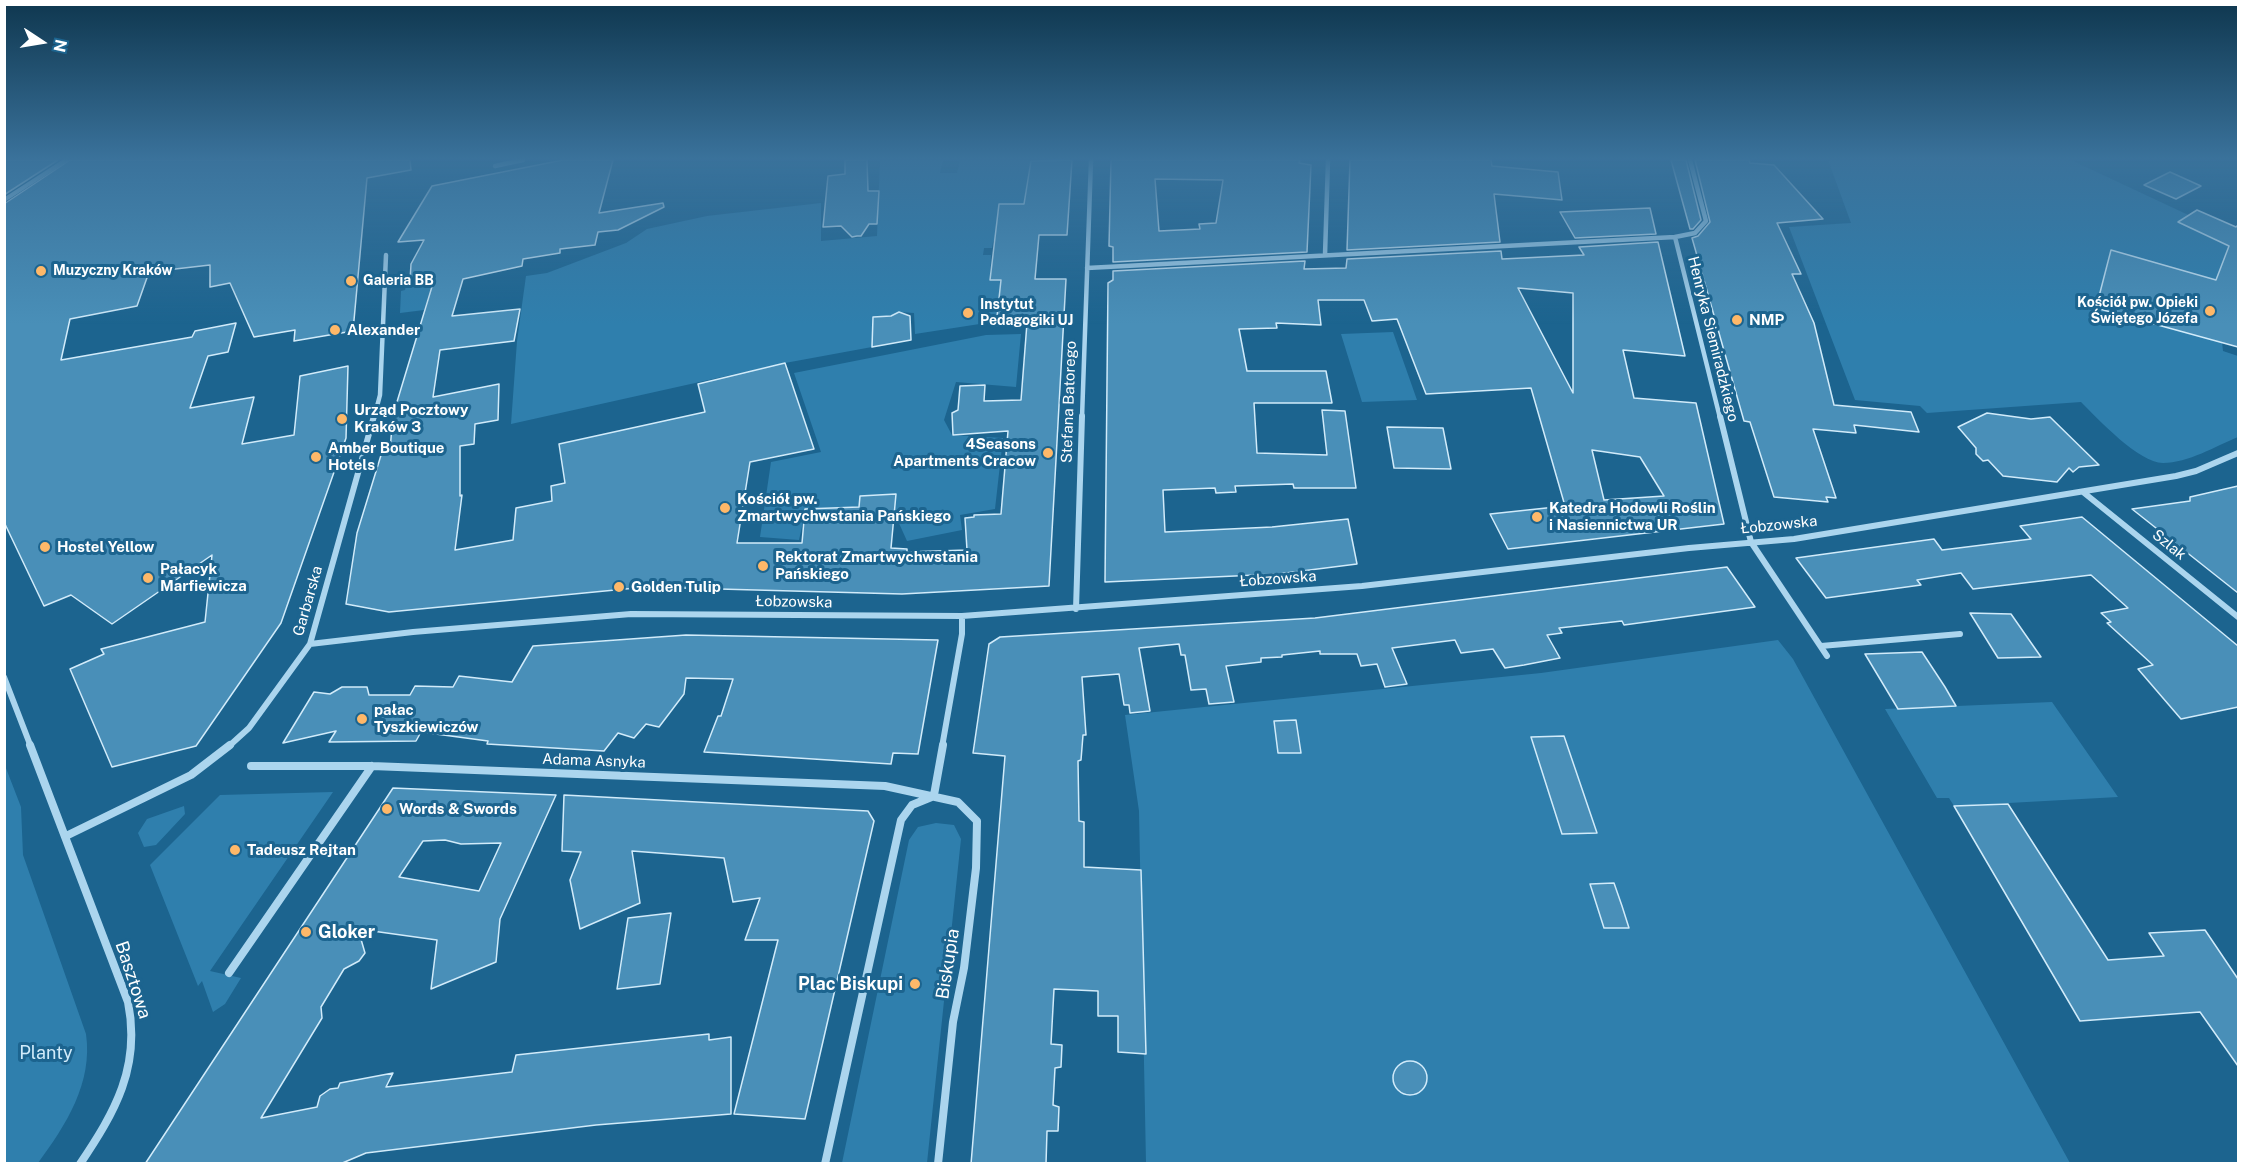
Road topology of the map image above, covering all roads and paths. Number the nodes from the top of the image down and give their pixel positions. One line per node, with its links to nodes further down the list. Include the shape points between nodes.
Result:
1 (1089, 215): 7 (street, Stefana Batorego)
2 (1326, 215): 6 (street)
3 (1704, 215): 4 (street, Henryka Siemiradzkiego, via 1706,221 1695,232)
4 (1675, 237): 6 (street); 10 (street, Henryka Siemiradzkiego)
5 (386, 255): 15 (street, Garbarska, via 380,395)
6 (1325, 255): 7 (street)
7 (1087, 268): 11 (street, Stefana Batorego)
8 (2238, 453): 9 (street, Łobzowska, via 2196,471)
9 (2083, 492): 10 (street, Łobzowska, via 1794,539); 13 (street, Szlak)
10 (1751, 542): 11 (street, Łobzowska, via 1362,586); 16 (street, Henryka Siemiradzkiego)
11 (1076, 609): 12 (street, Łobzowska)
12 (963, 616): 15 (street, Łobzowska, via 631,614); 21 (street)
13 (2238, 617)
14 (1960, 634): 16 (street)
15 (310, 644): 22 (street, Garbarska, via 249,728 214,760)
16 (1821, 646): 17 (street, Henryka Siemiradzkiego)
17 (1827, 656)
18 (4, 677): 22 (street, Basztowa)
19 (251, 766): 20 (street, Adama Asnyka)
20 (372, 766): 21 (street, Adama Asnyka, via 885,786); 23 (street)
21 (934, 795): 25 (street, via 912,805 901,820); 26 (street, Biskupia, via 958,802 977,821 976,868 953,1022)
22 (66, 836): 24 (street, Basztowa, via 128,1002 134,1035 129,1070 118,1100)
23 (229, 973)
24 (80, 1164)
25 (825, 1164)
26 (938, 1164)

